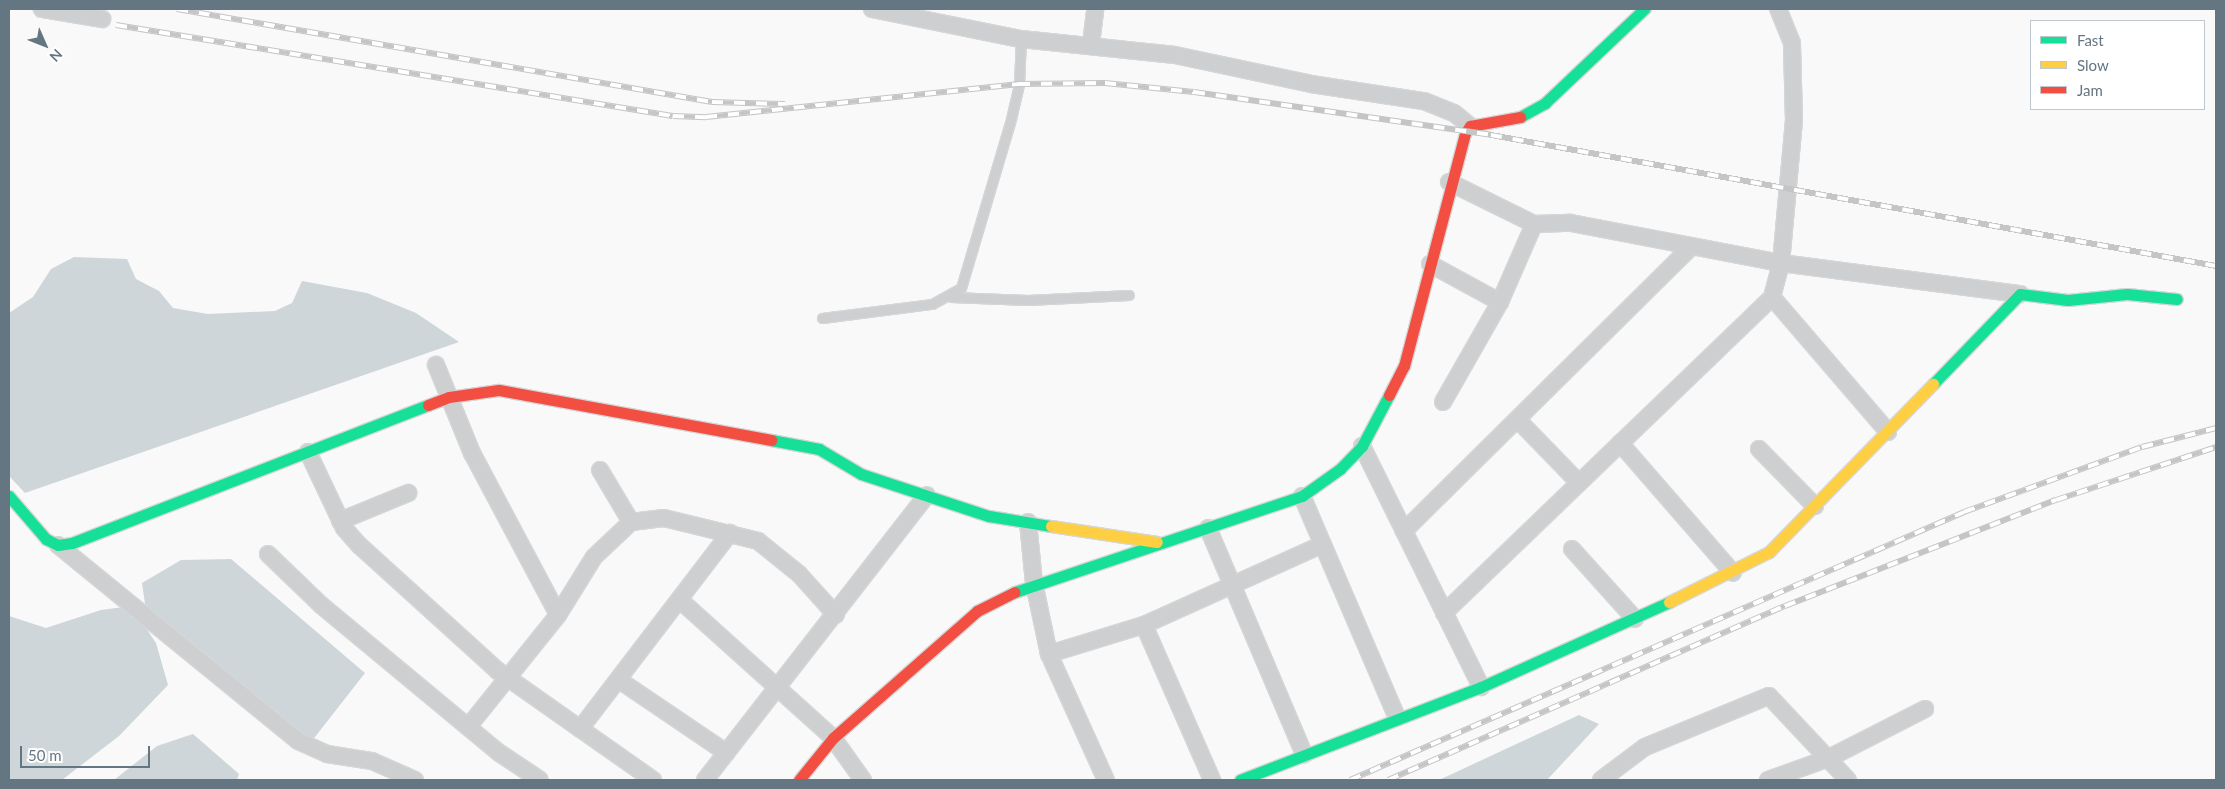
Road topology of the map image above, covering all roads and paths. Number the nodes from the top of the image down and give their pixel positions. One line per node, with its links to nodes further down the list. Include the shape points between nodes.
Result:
1 (42, 9): 6 (street)
2 (872, 9): 7 (street)
3 (1095, 9): 8 (street)
4 (1644, 9): 9 (street, via 1545,103 1518,118)
5 (1778, 9): 13 (street, via 1792,43 1794,121)
6 (102, 19)
7 (1021, 39): 8 (street); 17 (lane, via 1019,84 1011,120 969,268 961,288)
8 (1090, 44): 9 (street, via 1424,101 1454,112)
9 (1470, 126): 10 (street)
10 (1449, 182): 11 (street); 14 (street)
11 (1534, 224): 12 (street, via 1571,223); 20 (street)
12 (1690, 248): 13 (street); 25 (street)
13 (1781, 263): 15 (street); 18 (street)
14 (1430, 264): 20 (street); 28 (street, via 1404,366)
15 (2020, 294): 19 (street, via 2068,300 2127,294); 26 (street)
16 (1129, 295): 17 (lane, via 1028,300)
17 (951, 297): 21 (lane, via 932,304)
18 (1772, 297): 26 (street); 27 (street)
19 (2177, 299)
20 (1500, 302): 24 (street)
21 (822, 318)
22 (436, 365): 23 (street)
23 (449, 397): 30 (street); 34 (street, via 499,390 819,448 861,474); 54 (street, via 472,452)
24 (1443, 402)
25 (1519, 421): 32 (street); 42 (street)
26 (1888, 432): 37 (street)
27 (1620, 443): 32 (street); 49 (street)
28 (1362, 446): 36 (street, via 1325,482); 42 (street)
29 (1759, 449): 37 (street)
30 (308, 452): 38 (street); 46 (street)
31 (600, 470): 39 (street)
32 (1579, 483): 53 (street)
33 (408, 493): 38 (street)
34 (927, 495): 40 (street, via 989,516); 55 (street)
35 (9, 496): 46 (street, via 46,538)
36 (1302, 496): 41 (street); 45 (street)
37 (1815, 506): 49 (street, via 1769,552)
38 (340, 521): 59 (street, via 358,545)
39 (631, 522): 43 (street, via 664,518); 54 (street, via 594,557)
40 (1028, 522): 44 (street); 50 (street)
41 (1208, 528): 44 (street); 51 (street)
42 (1404, 531): 53 (street)
43 (730, 533): 52 (street); 55 (street, via 758,541 778,554)
44 (1161, 542): 50 (street)
45 (1323, 544): 51 (street); 64 (street)
46 (58, 545): 71 (street, via 298,741 327,754 379,764)
47 (1572, 549): 56 (street)
48 (268, 554): 65 (street, via 321,605)
49 (1733, 572): 56 (street)
50 (1034, 583): 58 (street); 67 (street, via 977,611)
51 (1232, 584): 57 (street); 69 (street)
52 (681, 601): 60 (street); 62 (street)
53 (1444, 613): 61 (street)
54 (558, 615): 59 (street)
55 (836, 615): 62 (street)
56 (1634, 618): 61 (street)
57 (1144, 625): 58 (street); 78 (street)
58 (1049, 654): 77 (street)
59 (507, 678): 65 (street); 66 (street)
60 (619, 680): 66 (street); 68 (street)
61 (1481, 687): 64 (street)
62 (779, 688): 67 (street); 68 (street)
63 (1925, 709): 70 (street)
64 (1397, 718): 69 (street)
65 (468, 727): 72 (street)
66 (580, 729): 73 (street)
67 (833, 738): 75 (street); 76 (street)
68 (727, 753): 74 (street)
69 (1304, 754): 79 (street)
70 (1829, 758): 80 (street, via 1774,699 1762,696 1645,747); 81 (street); 82 (street)
71 (415, 780)
72 (540, 780)
73 (653, 780)
74 (705, 780)
75 (798, 780)
76 (863, 780)
77 (1106, 780)
78 (1212, 780)
79 (1240, 780)
80 (1601, 780)
81 (1768, 780)
82 (1848, 780)

